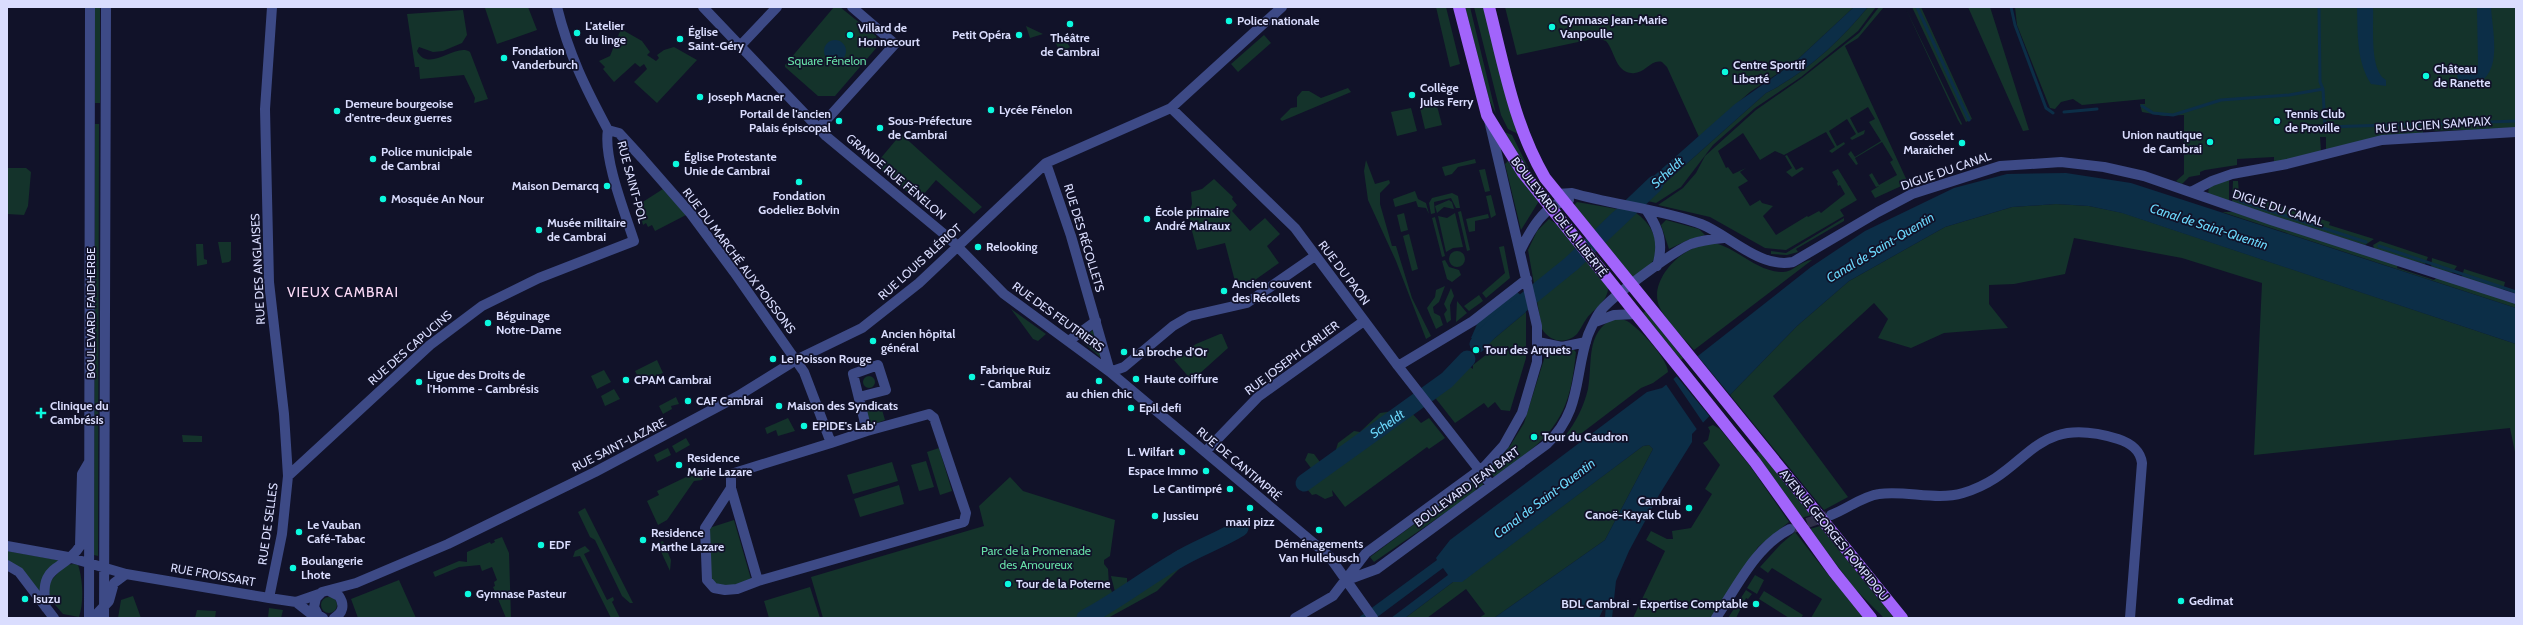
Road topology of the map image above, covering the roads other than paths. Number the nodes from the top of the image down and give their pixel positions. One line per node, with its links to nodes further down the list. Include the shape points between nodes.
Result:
1 (90, 7): 13 (street, BOULEVARD FAIDHERBE)
2 (106, 7): 14 (street, BOULEVARD FAIDHERBE)
3 (272, 7): 52 (street, RUE DES ANGLAISES, via 265,109 269,282 284,414)
4 (557, 7): 17 (street, via 566,43 580,80)
5 (703, 7): 11 (street, GRANDE RUE FÉNELON)
6 (776, 7): 11 (street)
7 (852, 7): 16 (street, via 895,44)
8 (1282, 7): 12 (street, RUE LOUIS BLÉRIOT)
9 (1459, 7): 15 (main road, BOULEVARD DE LA LIBERTÉ)
10 (1489, 7): 21 (main road, BOULEVARD DE LA LIBERTÉ, via 1520,127 1534,158)
11 (742, 45): 16 (street, GRANDE RUE FÉNELON)
12 (1171, 108): 19 (street, RUE LOUIS BLÉRIOT); 28 (street, RUE DU PAON, via 1290,222)
13 (90, 109): 14 (street); 50 (street, BOULEVARD FAIDHERBE)
14 (104, 109): 61 (street, BOULEVARD FAIDHERBE)
15 (1487, 115): 22 (main road, BOULEVARD DE LA LIBERTÉ, via 1522,173); 27 (street, BOULEVARD JEAN BART)
16 (819, 128): 26 (street, GRANDE RUE FÉNELON)
17 (608, 130): 25 (street, RUE SAINT-POL, via 609,157); 43 (street, RUE DU MARCHÉ AUX POISSONS, via 622,136 691,214)
18 (2516, 132): 20 (street, RUE LUCIEN SAMPAIX, via 2382,140 2287,164 2227,175)
19 (1046, 163): 26 (street, RUE LOUIS BLÉRIOT); 36 (street, RUE DES RÉCOLLETS)
20 (2191, 192): 24 (street, DIGUE DU CANAL, via 2144,176 2104,167 2061,162 2017,164 1986,169 1912,194 1793,262 1764,258); 33 (street, DIGUE DU CANAL)
21 (1560, 197): 22 (street); 23 (street, DIGUE DU CANAL, via 1583,197); 31 (main road, BOULEVARD DE LA LIBERTÉ)
22 (1550, 209): 27 (street, via 1532,229); 32 (main road, BOULEVARD DE LA LIBERTÉ)
23 (1642, 210): 24 (street, DIGUE DU CANAL, via 1700,224); 29 (street, via 1660,237 1661,251)
24 (1724, 238): 29 (street, BOULEVARD JEAN BART, via 1692,244)
25 (634, 241): 52 (street, RUE DES CAPUCINS, via 530,282 482,306 430,345)
26 (957, 247): 40 (street, RUE DES FEUTRIERS, via 1004,294); 43 (street, RUE LOUIS BLÉRIOT, via 874,321)
27 (1520, 251): 30 (street, BOULEVARD JEAN BART)
28 (1315, 256): 37 (street, RUE DU PAON); 45 (street, via 1251,301 1190,316 1173,326 1124,367)
29 (1657, 266): 31 (street, BOULEVARD JEAN BART)
30 (1527, 282): 41 (street, BOULEVARD JEAN BART); 44 (street, via 1473,321)
31 (1631, 286): 32 (street, BOULEVARD JEAN BART); 35 (main road, BOULEVARD DE LA LIBERTÉ)
32 (1620, 294): 34 (main road, BOULEVARD DE LA LIBERTÉ); 38 (street, BOULEVARD JEAN BART, via 1604,307)
33 (2516, 299)
34 (1636, 314): 38 (street, via 1614,315); 39 (main road, BOULEVARD DE LA LIBERTÉ)
35 (1658, 319): 82 (main road, AVENUE GEORGES POMPIDOU)
36 (1096, 321): 40 (street); 45 (street, RUE DES RÉCOLLETS)
37 (1364, 321): 44 (street, RUE DU PAON); 49 (street, RUE JOSEPH CARLIER, via 1258,397)
38 (1595, 322): 42 (street, BOULEVARD JEAN BART)
39 (1647, 328): 81 (main road, AVENUE GEORGES POMPIDOU, via 1756,462 1834,572)
40 (1070, 340): 45 (street, RUE DES FEUTRIERS)
41 (1538, 342): 42 (street, via 1562,347); 51 (street, BOULEVARD JEAN BART, via 1535,372 1519,419 1504,445)
42 (1586, 342): 53 (street, BOULEVARD JEAN BART, via 1575,401 1562,426 1547,444)
43 (796, 360): 48 (street, RUE DU MARCHÉ AUX POISSONS, via 804,372); 65 (street, RUE SAINT-LAZARE, via 738,396 632,454 448,544)
44 (1398, 366): 51 (street, RUE DU PAON)
45 (1110, 372): 49 (street, RUE DE CANTIMPRÉ)
46 (859, 398): 47 (street)
47 (867, 431): 48 (street); 64 (street, via 928,414 934,418 966,513 964,522)
48 (832, 443): 54 (street, via 731,474)
49 (1205, 452): 63 (street, RUE DE CANTIMPRÉ, via 1329,556)
50 (89, 462): 58 (street, via 82,474 80,542 76,551); 59 (street, BOULEVARD FAIDHERBE)
51 (1479, 470): 53 (street, RUE DU PAON); 63 (street, BOULEVARD JEAN BART, via 1366,554)
52 (288, 476): 67 (street, RUE DE SELLES, via 282,534)
53 (1491, 486): 63 (street, BOULEVARD JEAN BART, via 1377,569)
54 (731, 488): 64 (street); 64 (street, via 705,528 707,580 714,588 725,590 737,589)
55 (1831, 515): 83 (street, via 1876,494 1948,496 1971,491 1988,482 2044,440 2066,432 2087,431 2121,440 2133,446 2142,459)
56 (1790, 530): 80 (street, via 1775,538 1759,554)
57 (7, 546): 58 (street, RUE FROISSART)
58 (68, 557): 59 (street, RUE FROISSART); 70 (street, via 52,570 47,579 44,590)
59 (89, 564): 61 (street, RUE FROISSART); 71 (street); 74 (street, BOULEVARD FAIDHERBE)
60 (7, 565): 70 (street, via 19,572)
61 (104, 569): 62 (street, RUE FROISSART); 71 (street, BOULEVARD FAIDHERBE)
62 (126, 574): 67 (street, RUE FROISSART); 71 (street, via 113,584)
63 (1346, 580): 78 (street, BOULEVARD JEAN BART, via 1333,596); 79 (street, RUE DE CANTIMPRÉ)
64 (758, 581)
65 (356, 583): 66 (street, RUE FROISSART); 69 (street)
66 (324, 592): 68 (street, RUE FROISSART); 69 (street, via 339,596); 72 (street, via 314,607)
67 (269, 598): 68 (street, RUE FROISSART)
68 (296, 602): 72 (street, RUE FROISSART, via 310,613)
69 (343, 604): 76 (street, via 340,614); 77 (street)
70 (46, 608): 73 (street)
71 (104, 609): 75 (street)
72 (320, 616)
73 (54, 618)
74 (89, 618)
75 (93, 618)
76 (334, 618)
77 (346, 618)
78 (1295, 618)
79 (1373, 618)
80 (1716, 618)
81 (1872, 618)
82 (1902, 618)
83 (2130, 618)

